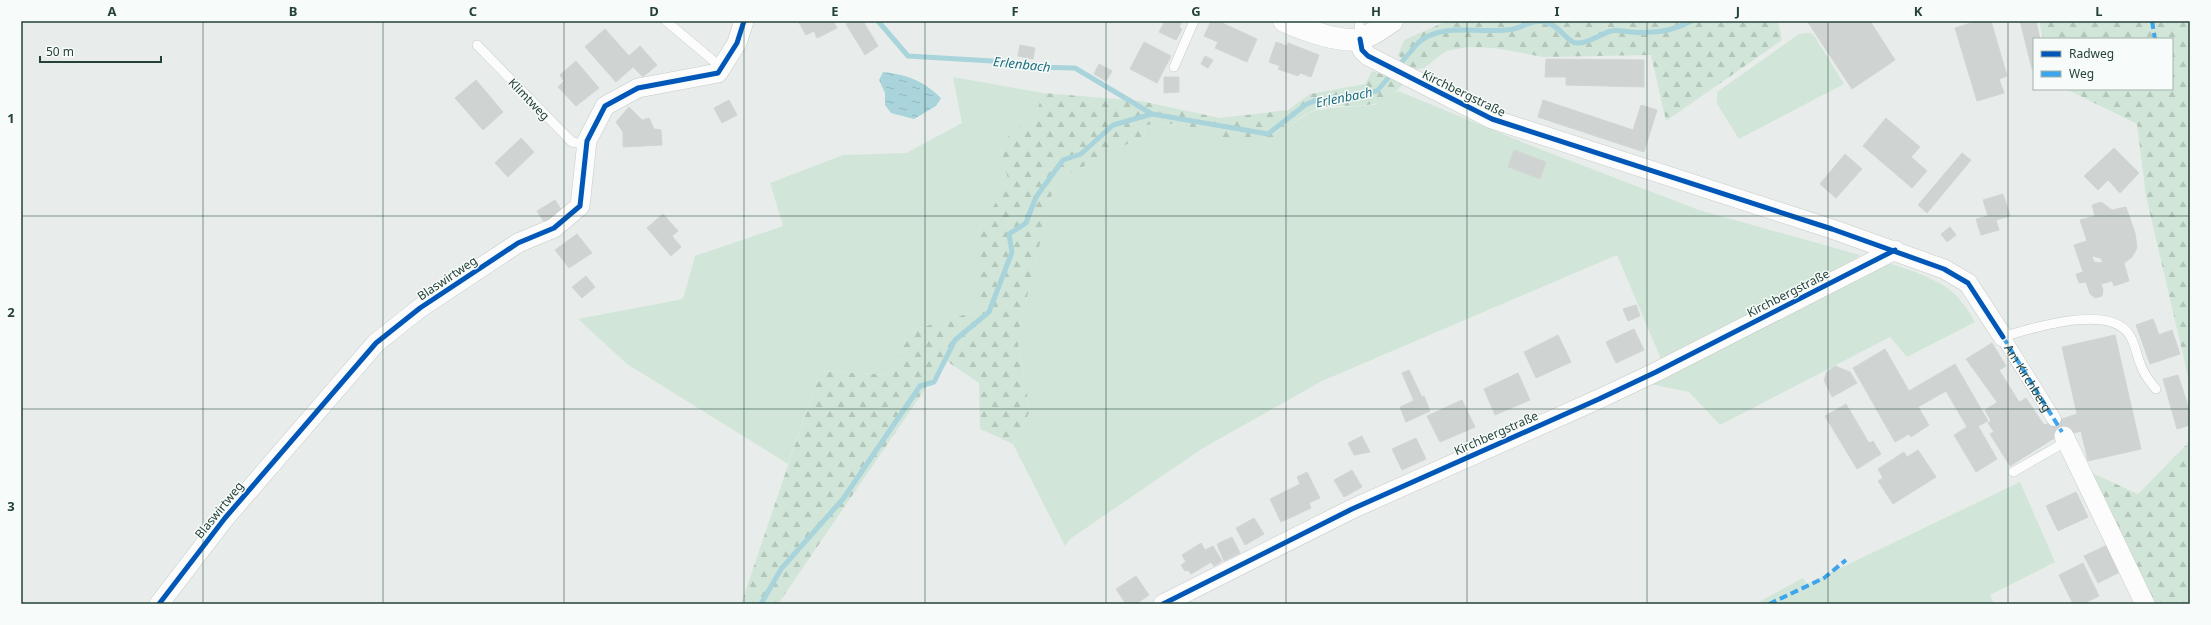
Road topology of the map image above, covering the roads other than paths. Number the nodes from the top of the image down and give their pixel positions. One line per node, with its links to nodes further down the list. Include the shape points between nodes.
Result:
1 (666, 21): 9 (lane)
2 (744, 21): 9 (street, via 738,44)
3 (1194, 21): 8 (lane)
4 (1284, 21): 6 (street, via 1344,39)
5 (1392, 21): 6 (street, via 1376,32)
6 (1359, 30): 11 (street, Kirchbergstraße, via 1362,50 1383,65 1504,124)
7 (476, 44): 10 (lane, Klimtweg, via 572,142)
8 (1174, 67)
9 (722, 68): 10 (street, Blaswirtweg, via 718,73 638,88 605,106)
10 (587, 145): 17 (street, Blaswirtweg, via 580,206 554,228 518,242 420,308 376,343 225,518)
11 (1895, 250): 12 (street, Am Kirchberg, via 1944,269 1962,279 1973,291); 18 (street, Kirchbergstraße, via 1656,372 1359,505)
12 (2003, 337): 13 (lane, via 2056,322 2096,320 2115,325 2128,333 2143,370); 14 (street, Am Kirchberg)
13 (2156, 389)
14 (2054, 419)
15 (2065, 439): 16 (lane); 19 (street)
16 (2013, 472)
17 (159, 604)
18 (1163, 604)
19 (2145, 604)

